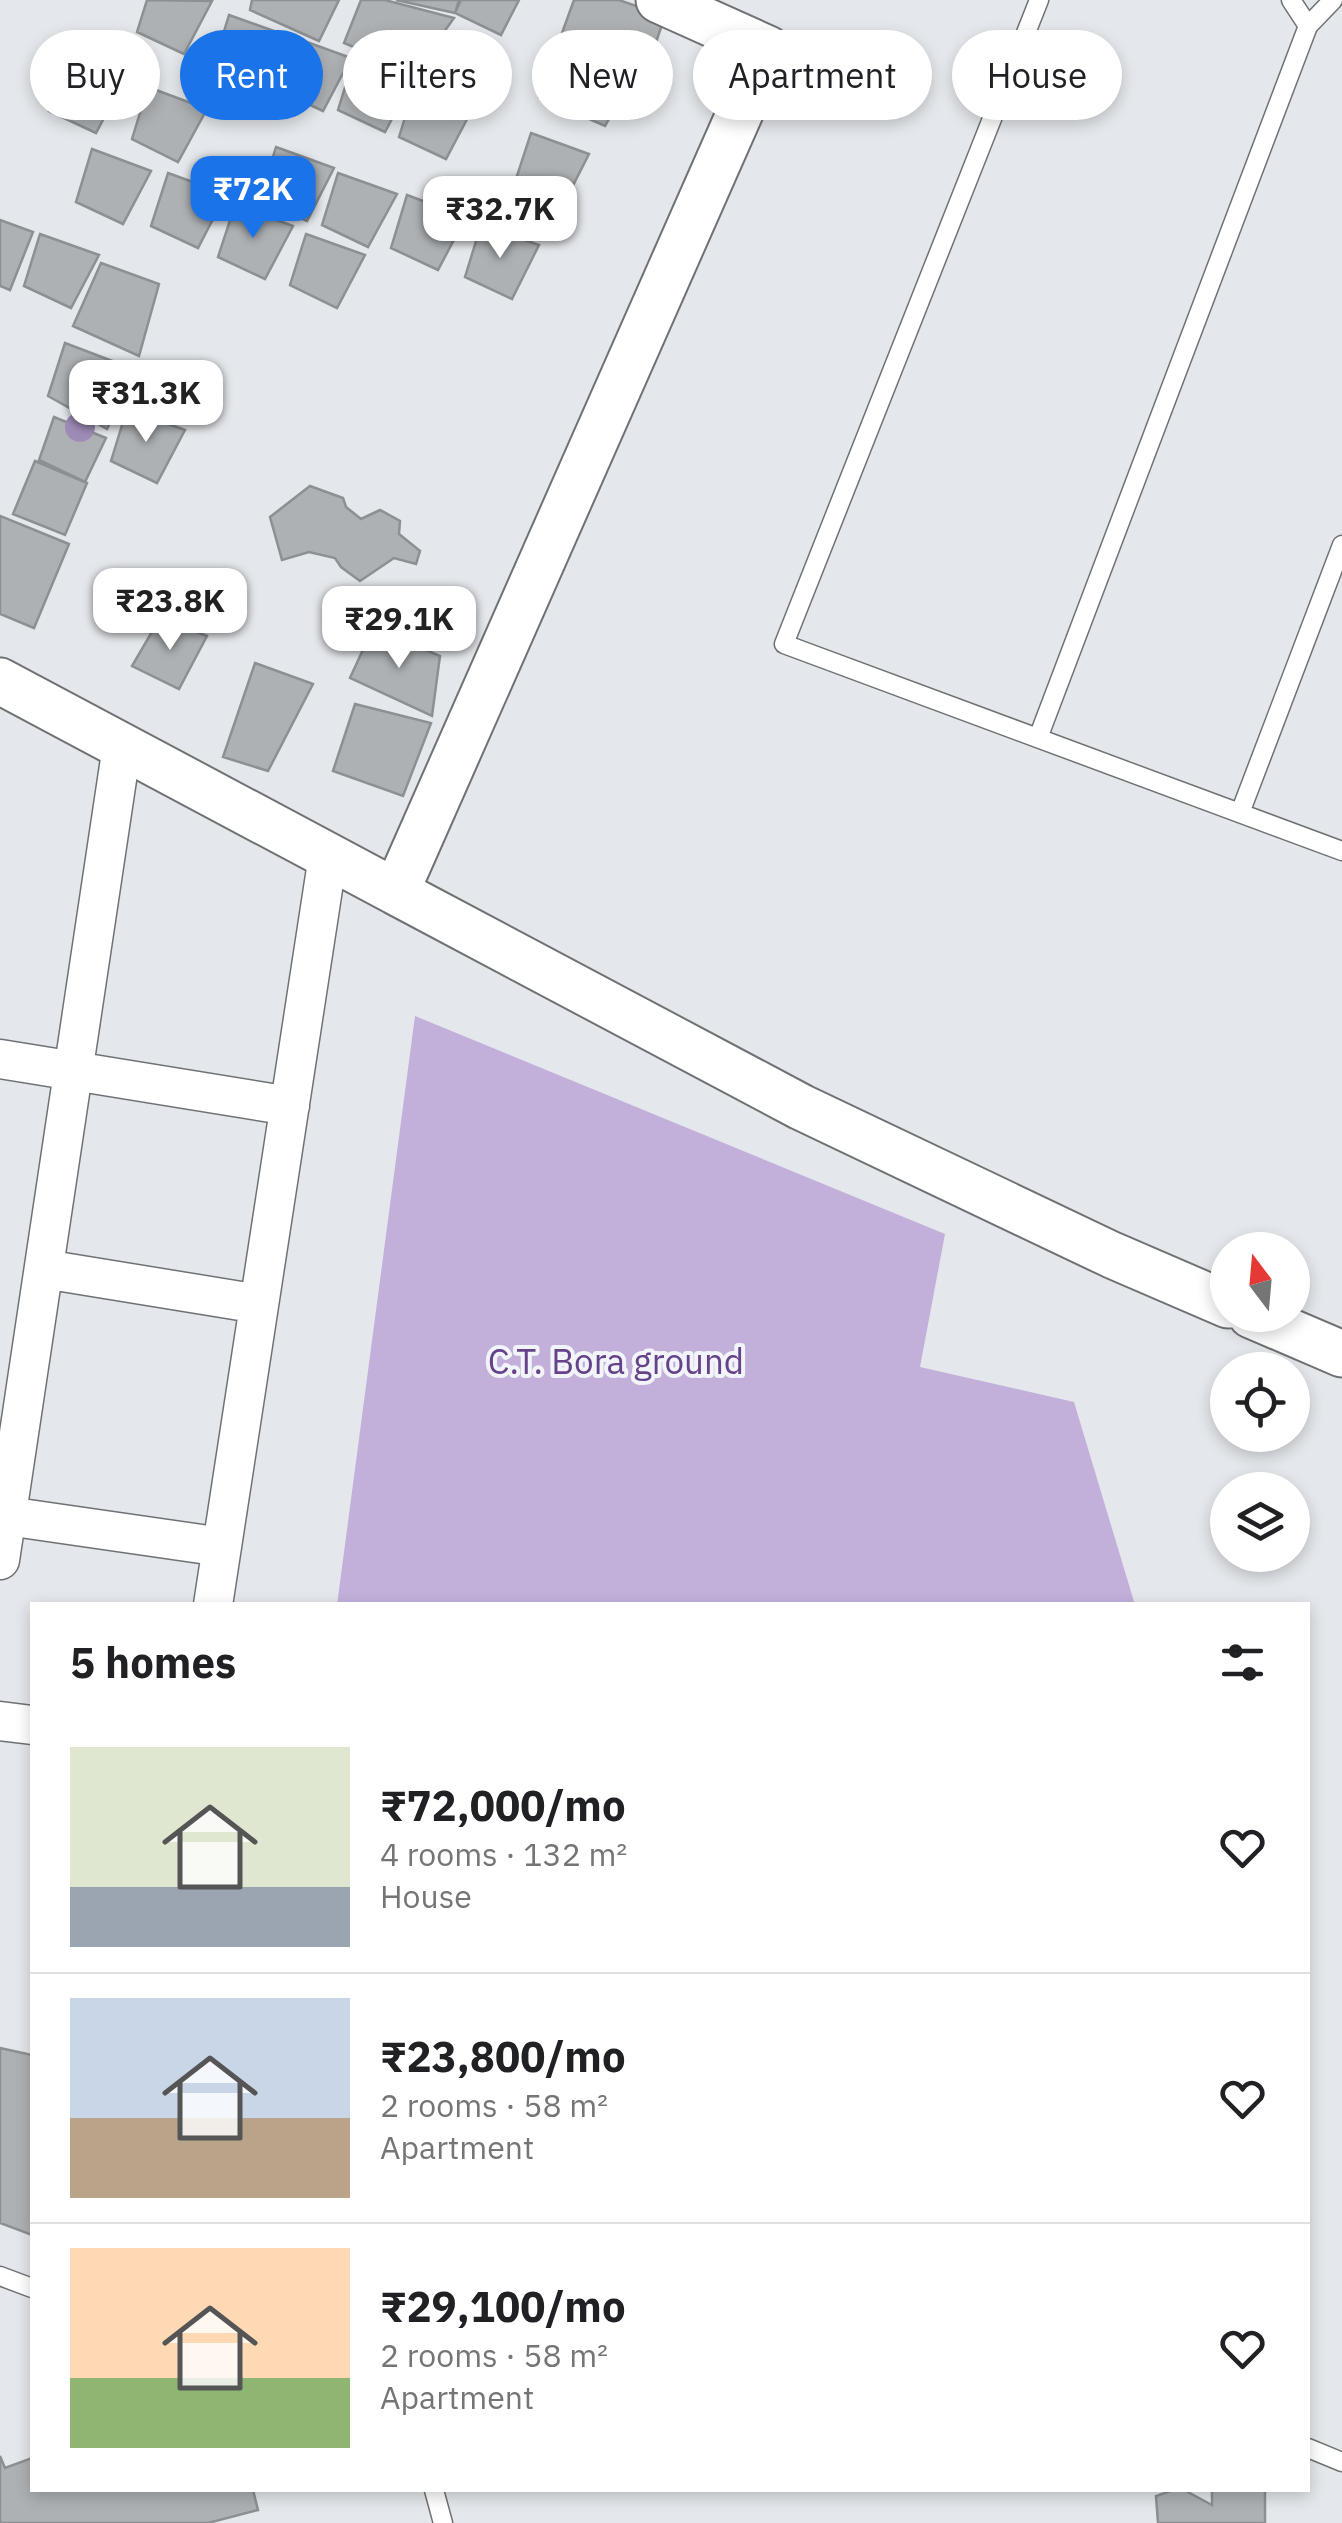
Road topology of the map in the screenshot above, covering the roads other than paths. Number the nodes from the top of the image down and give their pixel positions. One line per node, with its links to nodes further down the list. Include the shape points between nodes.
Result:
1 (660, 0): 13 (street, via 768,49)
2 (1038, 0): 8 (lane, via 784,644)
3 (1291, 0): 5 (lane)
4 (1333, 0): 5 (lane)
5 (1308, 26): 8 (lane)
6 (1342, 545): 10 (lane)
7 (0, 681): 9 (street)
8 (1038, 738): 10 (lane)
9 (122, 746): 12 (street); 15 (street)
10 (1240, 813): 11 (lane)
11 (1342, 851)
12 (328, 856): 13 (street); 16 (street)
13 (396, 892): 18 (street, via 800,1108)
14 (0, 1060): 15 (street)
15 (73, 1072): 16 (street); 17 (street)
16 (290, 1106): 19 (street)
17 (44, 1269): 19 (street); 22 (street)
18 (1210, 1297)
19 (260, 1304): 23 (street)
20 (1296, 1332): 21 (street)
21 (1340, 1349)
22 (5, 1507): 23 (street); 24 (street)
23 (222, 1547): 25 (street)
24 (0, 1560)
25 (213, 1602)
26 (0, 1721): 27 (street)
27 (30, 1725)
28 (0, 2276): 29 (lane)
29 (30, 2287)
30 (1310, 2449): 31 (lane)
31 (1342, 2462)
32 (435, 2492): 33 (lane)
33 (443, 2523)

